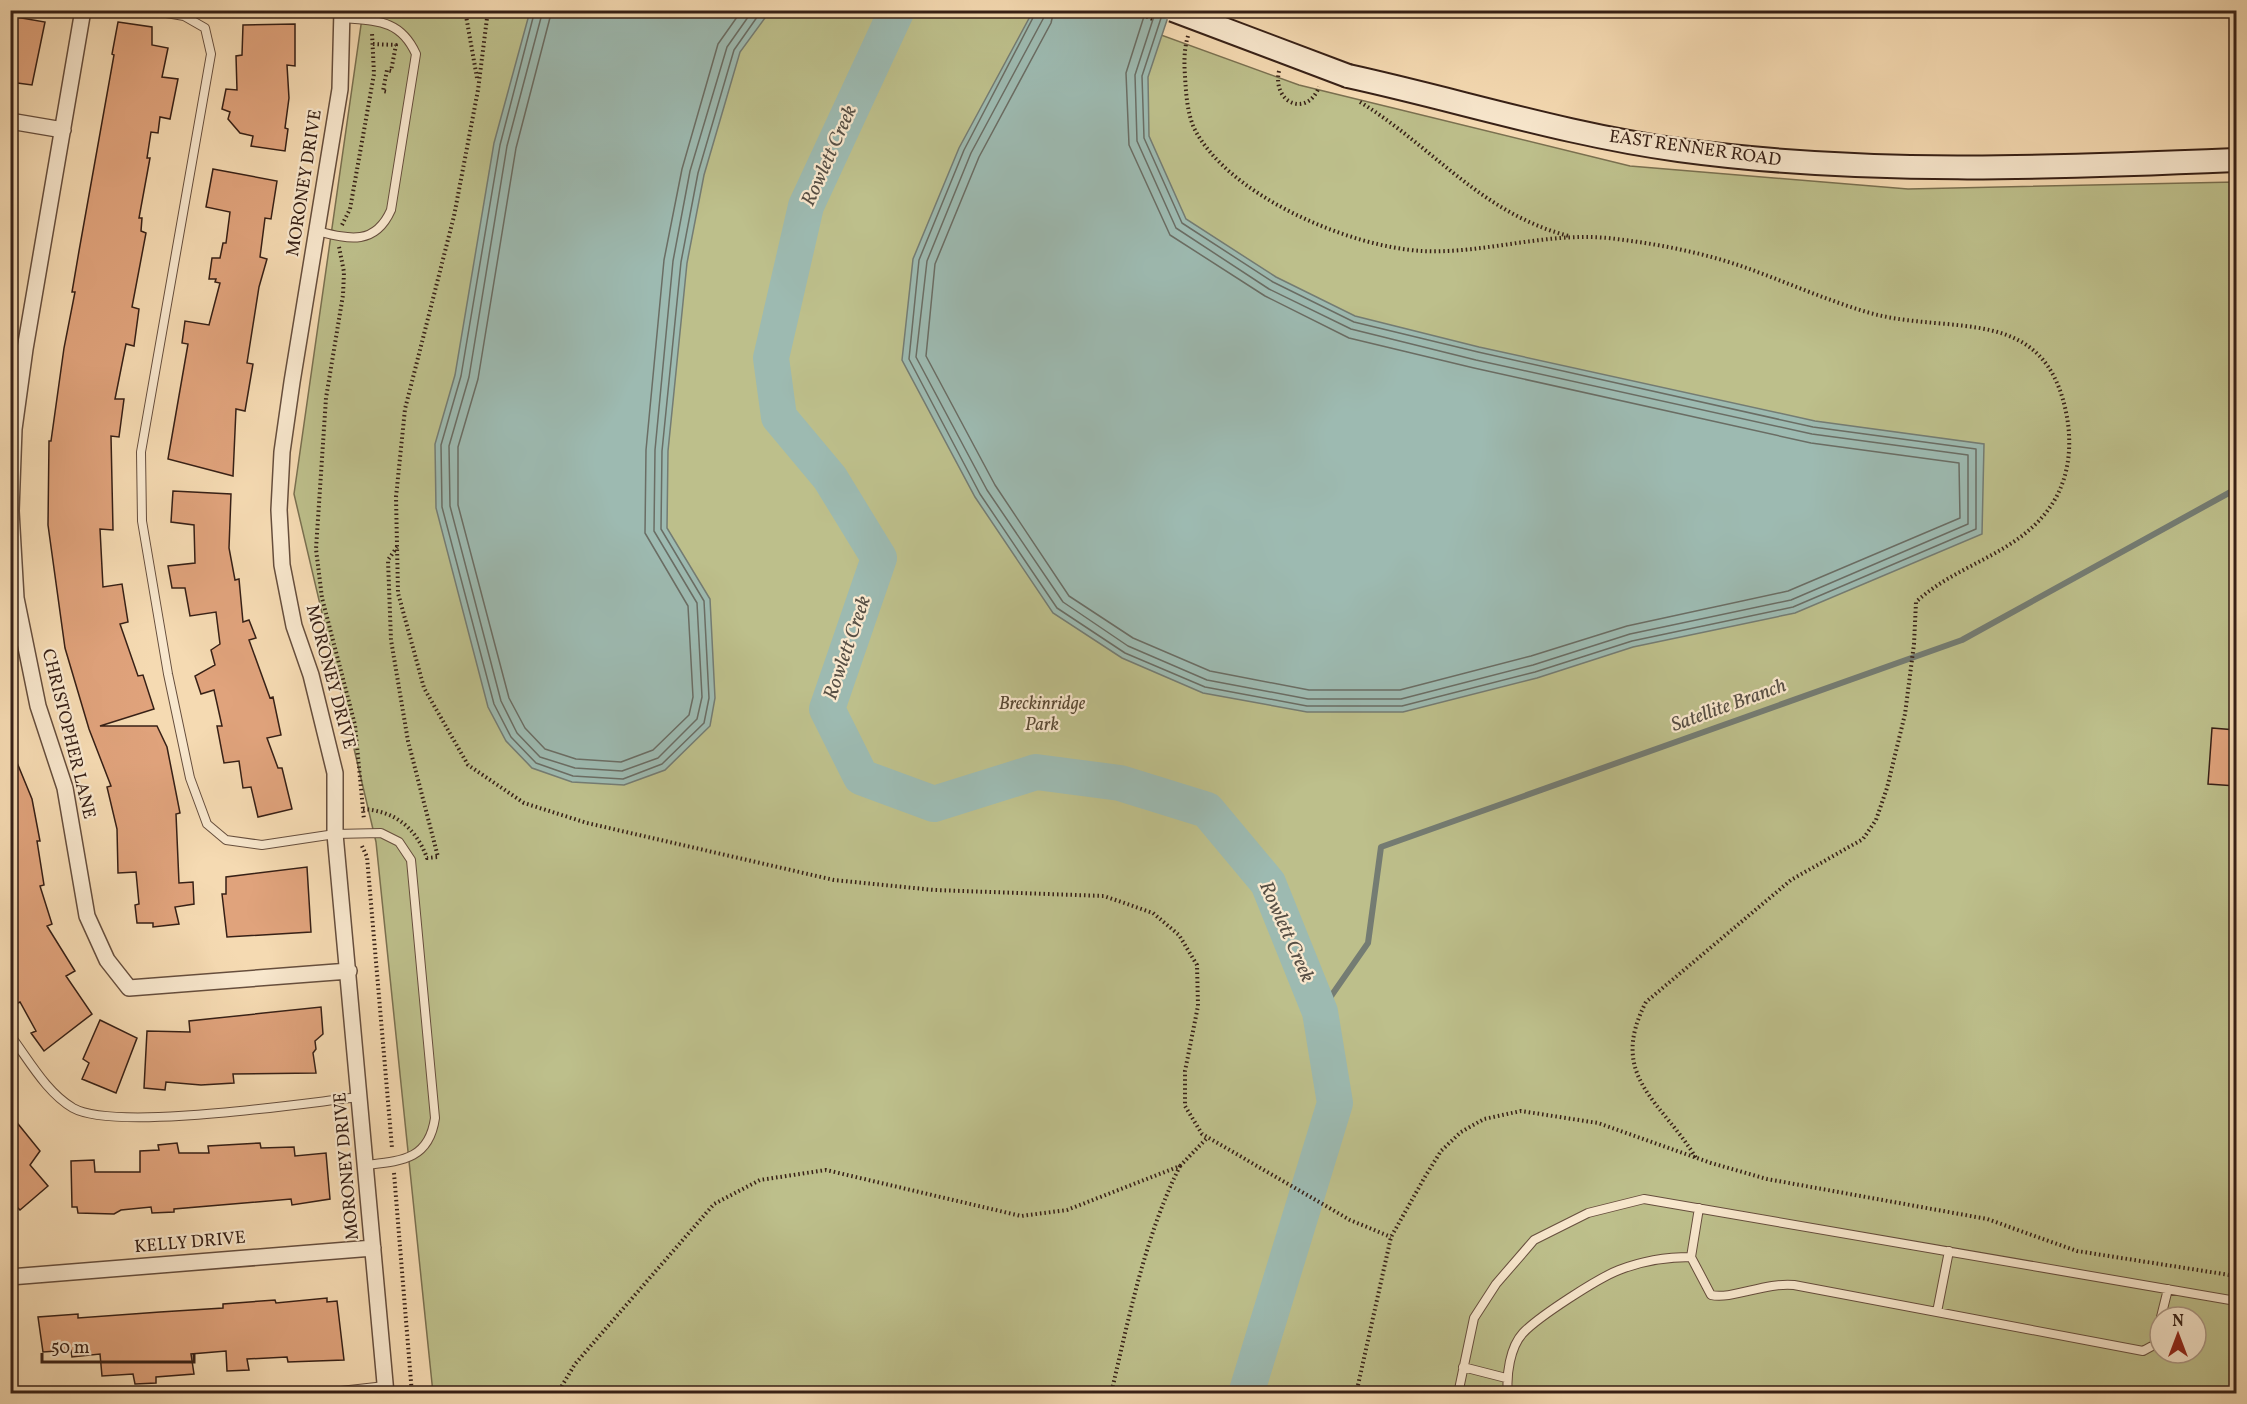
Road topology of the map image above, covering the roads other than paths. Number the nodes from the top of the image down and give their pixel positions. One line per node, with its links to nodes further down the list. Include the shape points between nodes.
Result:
1 (83, 10): 6 (street, CHRISTOPHER LANE)
2 (149, 10): 10 (lane, via 184,16 205,28 211,54 141,452 142,521 190,778 207,824 226,840 262,845)
3 (1173, 10): 7 (main road, EAST RENNER ROAD, bridge, via 1348,76 1565,130 1677,150 1762,160 1961,168)
4 (342, 14): 8 (street, MORONEY DRIVE, via 340,89); 8 (lane, via 396,28 410,41 416,54 391,210 385,222 376,232 361,238)
5 (10, 121): 6 (street)
6 (63, 130): 9 (street, CHRISTOPHER LANE, via 14,429)
7 (2236, 160)
8 (317, 231): 10 (street, MORONEY DRIVE, via 282,452 279,510 282,565 294,626 322,714 334,773)
9 (13, 598): 11 (street, CHRISTOPHER LANE, via 38,706 65,788 87,916 107,960 129,988)
10 (335, 834): 11 (street, MORONEY DRIVE); 14 (lane, via 381,833 399,842 411,860 414,877 434,1130 422,1150 403,1161)
11 (349, 970): 13 (street, MORONEY DRIVE)
12 (10, 1035): 13 (lane, via 54,1094 74,1109 108,1118 198,1114)
13 (360, 1097): 14 (street, MORONEY DRIVE)
14 (366, 1165): 16 (street, MORONEY DRIVE)
15 (1698, 1208): 17 (lane); 18 (lane); 25 (lane, via 1644,1199 1588,1213 1534,1239 1496,1284 1474,1318)
16 (374, 1248): 19 (street, KELLY DRIVE); 27 (street, MORONEY DRIVE)
17 (1949, 1251): 20 (lane); 23 (lane)
18 (1691, 1257): 23 (lane, via 1711,1294 1719,1297 1778,1283); 26 (lane, via 1666,1257 1618,1270 1550,1311 1522,1334)
19 (10, 1277)
20 (2168, 1289): 21 (lane); 22 (lane)
21 (2236, 1301)
22 (2164, 1305)
23 (1937, 1312): 24 (lane, via 2143,1351)
24 (2148, 1349)
25 (1462, 1367): 26 (lane); 29 (lane)
26 (1506, 1378): 30 (lane)
27 (386, 1390): 28 (lane)
28 (314, 1394)
29 (1458, 1394)
30 (1508, 1394)

